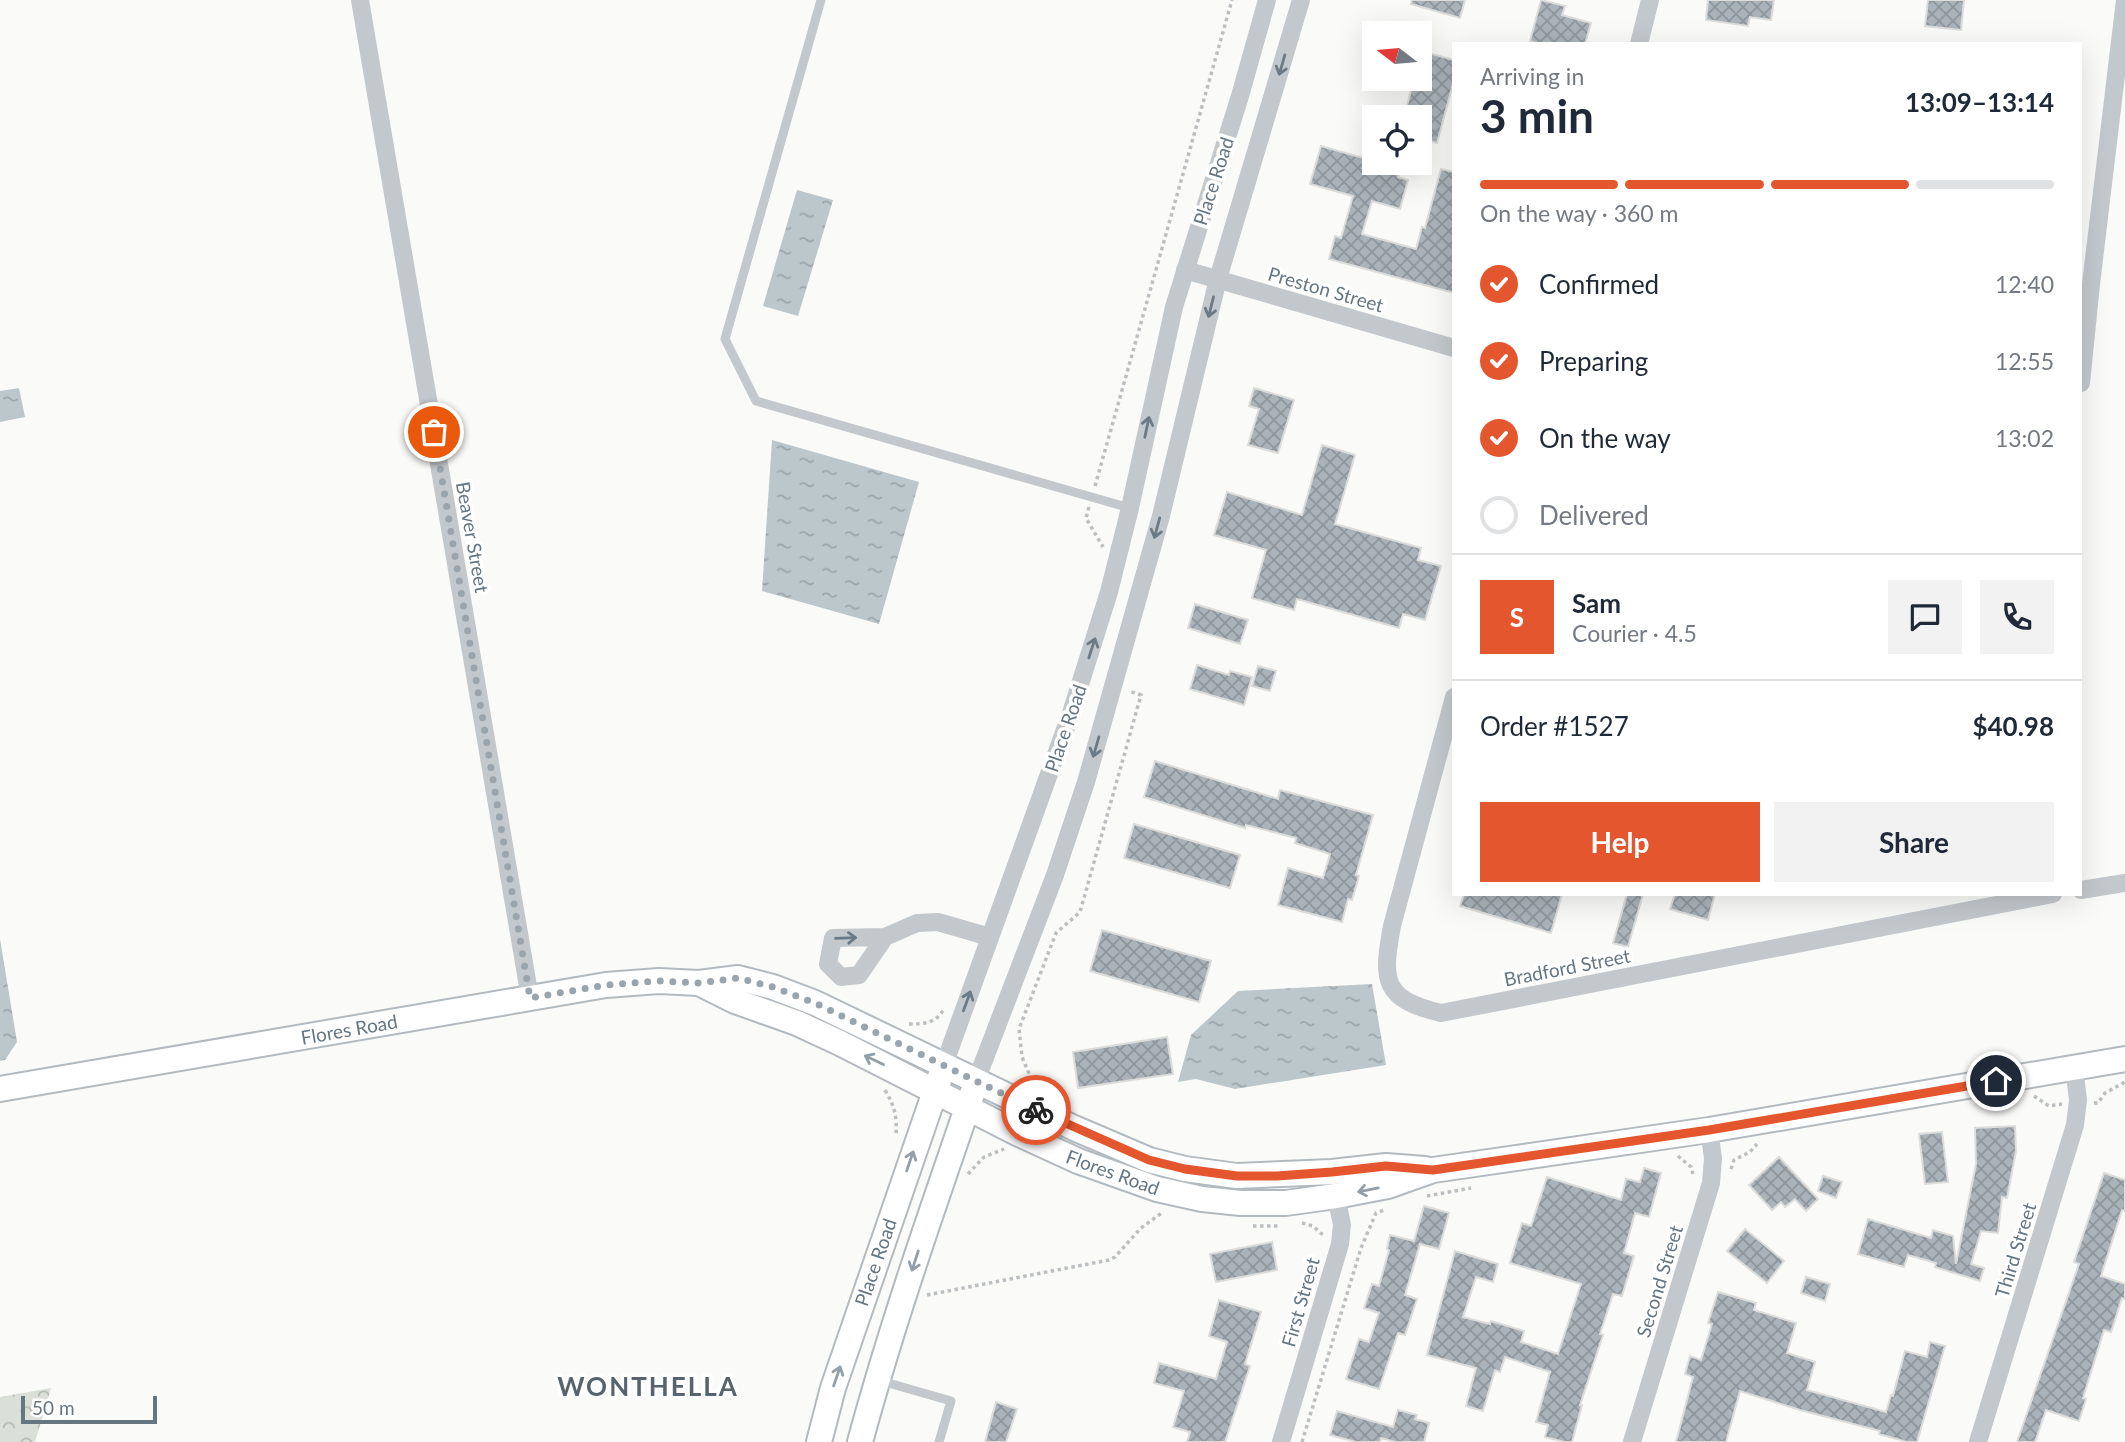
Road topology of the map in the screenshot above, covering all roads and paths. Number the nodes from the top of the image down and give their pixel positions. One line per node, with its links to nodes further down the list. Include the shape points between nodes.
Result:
1 (360, 0): 25 (street, Beaver Street)
2 (821, 0): 14 (lane, via 725,339 756,401)
3 (1232, 0): 14 (path)
4 (1267, 0): 9 (street, Place Road)
5 (1301, 0): 10 (street, Place Road, one-way to 10)
6 (1650, 0): 8 (street)
7 (2125, 0): 11 (street)
8 (1640, 42)
9 (1185, 270): 10 (street, Preston Street); 15 (street, Place Road, one-way to 9)
10 (1218, 279): 12 (street, Preston Street); 31 (street, Place Road, one-way to 31, via 1161,516 1086,782)
11 (2086, 283): 13 (street)
12 (1452, 347)
13 (2082, 363)
14 (1092, 498): 15 (lane); 16 (path, via 1086,518)
15 (1130, 508): 23 (street, Place Road, one-way to 15, via 1071,713 1110,593)
16 (1105, 551)
17 (1131, 692): 32 (path, via 1141,695 1080,912 1056,933 1019,1029)
18 (1452, 704): 21 (street, Bradford Street, via 1385,961 1389,984 1399,997 1418,1007 1441,1013)
19 (2125, 883): 20 (street)
20 (2082, 890)
21 (2027, 896)
22 (885, 937): 23 (street, via 917,923 939,922)
23 (990, 937): 29 (street, Place Road, one-way to 23)
24 (699, 983): 25 (main road, Flores Road, via 606,985); 29 (main road, Flores Road, via 738,978 773,987); 36 (main road, Flores Road, one-way to 24, via 797,1023)
25 (530, 998): 34 (main road, Flores Road)
26 (947, 1002): 27 (path, via 939,1017 927,1024)
27 (908, 1024)
28 (2125, 1059): 30 (main road, Flores Road)
29 (944, 1065): 31 (main road, Flores Road); 36 (main road, Place Road)
30 (2074, 1067): 39 (main road, Flores Road); 56 (street, Third Street, via 2075,1125)
31 (976, 1080): 38 (main road, Place Road); 43 (main road, Flores Road, via 1149,1160 1237,1176)
32 (1028, 1080)
33 (2125, 1082): 37 (path, via 2105,1093)
34 (0, 1089)
35 (884, 1089): 40 (path, via 894,1105)
36 (935, 1090): 38 (main road, Flores Road); 50 (main road, Place Road, one-way to 36, via 833,1388)
37 (2098, 1103)
38 (967, 1107): 43 (main road, Flores Road, via 1118,1177 1202,1199 1286,1203); 49 (main road, Place Road, one-way to 49)
39 (1709, 1130): 43 (main road, Flores Road, via 1433,1170 1388,1186); 55 (street, Second Street, via 1711,1184)
40 (896, 1137)
41 (1003, 1149): 42 (path)
42 (973, 1167)
43 (1334, 1184): 53 (street, First Street, via 1342,1225 1340,1244)
44 (1479, 1186): 45 (path)
45 (1424, 1196)
46 (1389, 1207): 54 (path, via 1376,1213 1370,1224)
47 (1163, 1212): 48 (path, via 1109,1260)
48 (922, 1296)
49 (877, 1380): 51 (main road, Place Road); 52 (lane, via 951,1401)
50 (819, 1442)
51 (860, 1442)
52 (939, 1442)
53 (1281, 1442)
54 (1302, 1442)
55 (1632, 1442)
56 (1978, 1442)

